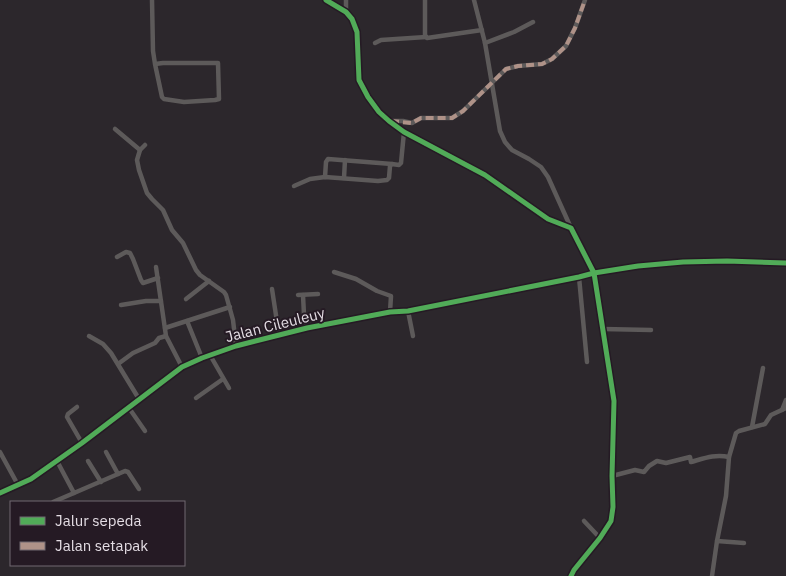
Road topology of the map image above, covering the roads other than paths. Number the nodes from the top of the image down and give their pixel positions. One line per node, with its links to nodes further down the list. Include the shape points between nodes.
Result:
1 (152, 0): 13 (street)
2 (326, 0): 7 (street)
3 (346, 0): 7 (street)
4 (425, 0): 10 (street)
5 (474, 0): 9 (street)
6 (585, 0): 14 (street, via 566,46 552,59 542,64 510,67)
7 (346, 12): 15 (street, via 356,32 359,80 368,97)
8 (534, 22): 12 (street)
9 (482, 30): 10 (street); 12 (street)
10 (426, 37): 11 (street)
11 (376, 42)
12 (485, 43): 14 (street)
13 (155, 64): 13 (street, via 218,63 219,99 165,100)
14 (492, 82): 15 (street, via 452,118 421,118 412,123); 25 (street, via 500,131 505,142 512,150 541,167)
15 (389, 121): 17 (street)
16 (116, 129): 19 (street)
17 (404, 132): 21 (street, via 401,163); 25 (street, via 485,175 548,219)
18 (145, 145): 19 (street)
19 (140, 150): 33 (street, via 137,166 147,194 163,210 196,270)
20 (345, 160): 21 (street); 22 (street, via 328,159); 23 (street)
21 (392, 164): 23 (street, via 389,178 384,181)
22 (324, 177): 23 (street); 24 (street)
23 (344, 178)
24 (294, 186)
25 (571, 228): 30 (street)
26 (117, 257): 31 (street, via 130,253 143,283)
27 (786, 264): 30 (street, Jalan Cileuleuy, via 683,262)
28 (156, 267): 31 (street)
29 (334, 272): 41 (street, via 391,296)
30 (594, 273): 32 (street, Jalan Cileuleuy); 45 (street)
31 (158, 278): 37 (street)
32 (579, 278): 40 (street, Jalan Cileuleuy); 54 (street)
33 (209, 281): 36 (street); 39 (street, via 224,292)
34 (272, 289): 47 (street)
35 (318, 294): 44 (street, via 300,295)
36 (186, 299)
37 (161, 301): 38 (street); 43 (street)
38 (121, 305)
39 (230, 307): 42 (street); 51 (street)
40 (408, 311): 41 (street, Jalan Cileuleuy); 50 (street)
41 (390, 312): 44 (street, Jalan Cileuleuy)
42 (187, 321): 43 (street); 53 (street)
43 (165, 328): 49 (street)
44 (307, 328): 47 (street, Jalan Cileuleuy)
45 (603, 329): 46 (street); 75 (street, via 614,401)
46 (651, 330)
47 (279, 335): 51 (street, Jalan Cileuleuy)
48 (89, 336): 55 (street, via 103,344)
49 (166, 336): 55 (street); 56 (street)
50 (413, 336)
51 (236, 346): 52 (street, Jalan Cileuleuy)
52 (210, 356): 53 (street, Jalan Cileuleuy); 58 (street)
53 (202, 358): 56 (street, Jalan Cileuleuy)
54 (587, 362)
55 (118, 364): 61 (street)
56 (182, 367): 61 (street, Jalan Cileuleuy)
57 (763, 368): 66 (street)
58 (223, 379): 59 (street); 60 (street)
59 (228, 388)
60 (196, 398)
61 (140, 400): 64 (street, Jalan Cileuleuy)
62 (786, 400): 65 (street)
63 (77, 407): 68 (street, via 67,417)
64 (128, 408): 67 (street); 68 (street, Jalan Cileuleuy)
65 (784, 409): 66 (street, via 771,416 765,424)
66 (752, 427): 71 (street, via 737,431)
67 (145, 432)
68 (82, 443): 72 (street, Jalan Cileuleuy)
69 (0, 452): 77 (street)
70 (106, 452): 74 (street)
71 (729, 456): 75 (street, via 708,456 691,462 690,457 666,463 657,461 644,472 635,470); 84 (street, via 726,496)
72 (57, 461): 77 (street, Jalan Cileuleuy, via 31,480); 80 (street)
73 (88, 461): 76 (street)
74 (118, 474): 76 (street); 78 (street, via 128,472)
75 (612, 476): 83 (street, via 611,521)
76 (101, 482): 80 (street)
77 (18, 485): 79 (street, Jalan Cileuleuy)
78 (139, 490)
79 (0, 493)
80 (74, 493): 81 (street)
81 (55, 501)
82 (584, 521): 83 (street)
83 (601, 536): 86 (street)
84 (717, 541): 85 (street); 87 (street)
85 (744, 543)
86 (571, 576)
87 (712, 576)

